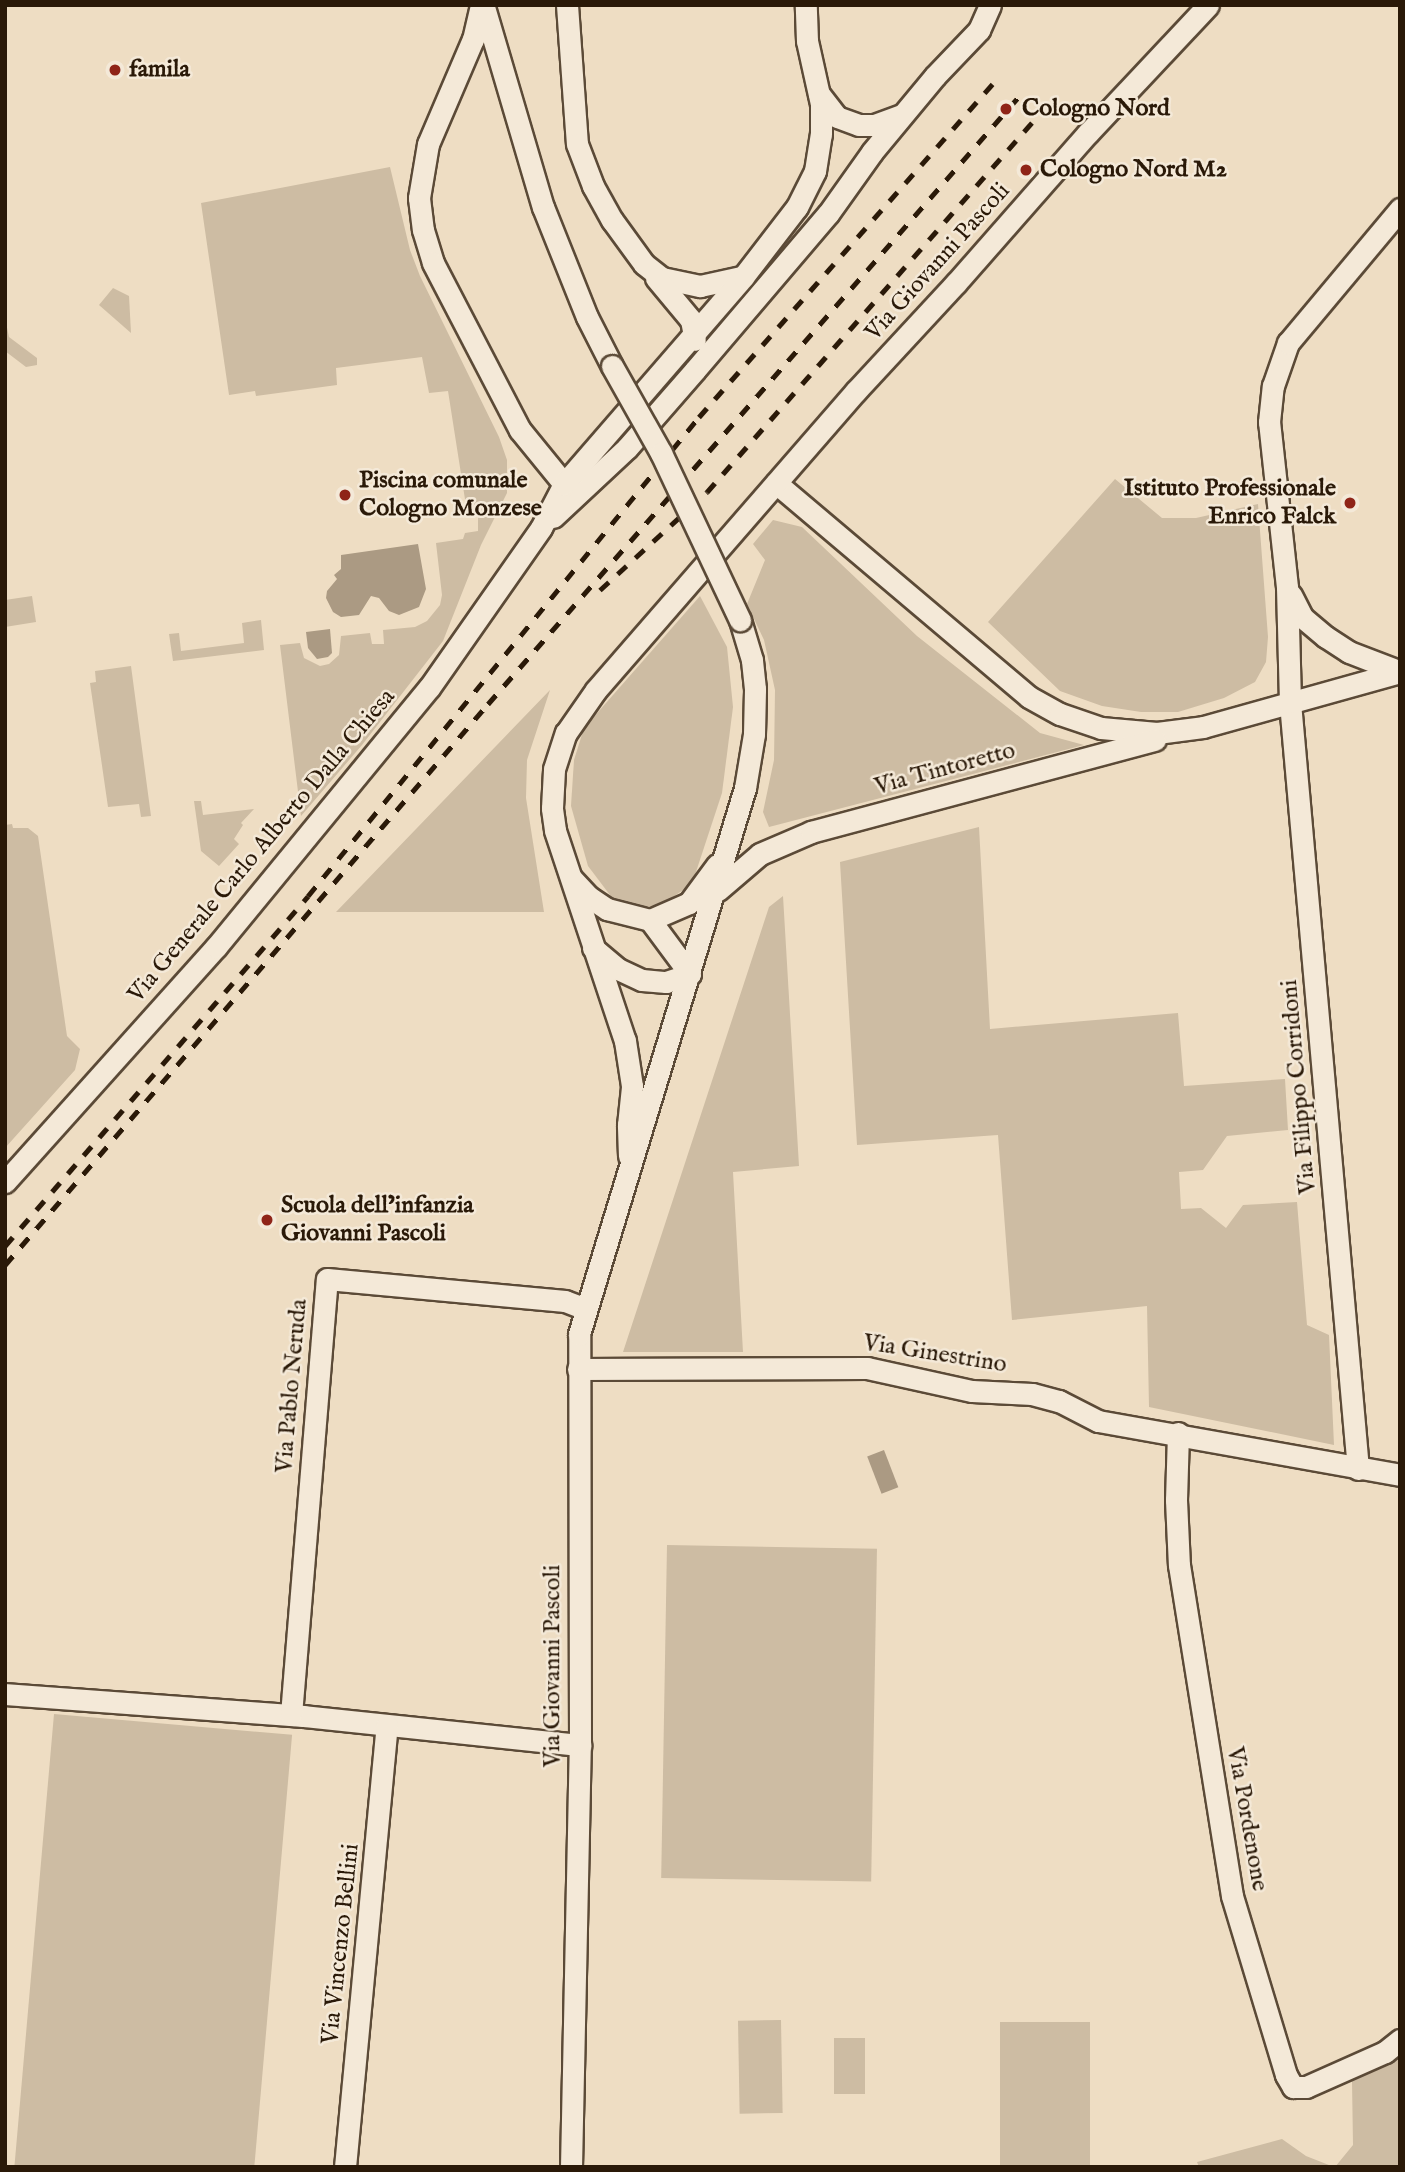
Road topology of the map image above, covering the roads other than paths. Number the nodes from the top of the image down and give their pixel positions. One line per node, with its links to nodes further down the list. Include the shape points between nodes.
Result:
1 (482, 5): 14 (street, Via Giovanni Pascoli, via 473,40 428,144 420,181 420,212 433,263 520,430); 21 (street, Via Giovanni Pascoli, bridge, via 542,207 587,317 660,453 740,620 754,674 754,734 746,788)
2 (567, 5): 9 (street, via 580,152 606,211)
3 (806, 5): 6 (street, Via Generale Carlo Alberto Dalla Chiesa, via 807,41)
4 (990, 5): 7 (street, Via Generale Carlo Alberto Dalla Chiesa, via 979,30)
5 (1208, 5): 13 (street, Via Giovanni Pascoli)
6 (819, 94): 7 (street, via 837,117 859,125); 10 (street, Via Generale Carlo Alberto Dalla Chiesa, via 821,134 810,185)
7 (904, 114): 12 (street, Via Generale Carlo Alberto Dalla Chiesa, via 828,214)
8 (1400, 209): 17 (street, Via Filippo Corridoni, via 1288,343 1279,362 1269,422)
9 (652, 273): 10 (street, via 673,283 700,286); 11 (street)
10 (743, 277): 11 (street, Via Generale Carlo Alberto Dalla Chiesa)
11 (695, 329): 12 (street); 14 (street, Via Generale Carlo Alberto Dalla Chiesa)
12 (695, 370): 15 (street, Via Generale Carlo Alberto Dalla Chiesa, via 627,448)
13 (776, 483): 20 (street, Via Tintoretto, via 1046,708 1116,731 1157,733); 22 (street, Via Giovanni Pascoli, via 596,690 566,733 554,769 552,808)
14 (564, 484): 15 (street); 16 (street, Via Generale Carlo Alberto Dalla Chiesa)
15 (586, 485): 16 (street, Via Generale Carlo Alberto Dalla Chiesa)
16 (541, 528): 28 (street, Via Generale Carlo Alberto Dalla Chiesa, via 429,688 277,874)
17 (1287, 587): 18 (street, Via Tintoretto, via 1302,617 1326,637 1349,652); 19 (street, Via Filippo Corridoni)
18 (1398, 670): 19 (street, Via Tintoretto)
19 (1290, 702): 20 (street, Via Tintoretto); 32 (street, Via Filippo Corridoni)
20 (1203, 727): 23 (street, Via Tintoretto, via 811,832 760,854)
21 (729, 845): 23 (street, Via Giovanni Pascoli); 24 (street, via 689,903)
22 (568, 874): 24 (street, via 607,909); 25 (street, Via Giovanni Pascoli)
23 (716, 892): 26 (street, Via Giovanni Pascoli)
24 (650, 920): 26 (street)
25 (593, 948): 26 (street, via 618,969 642,980 666,982); 27 (street, Via Giovanni Pascoli, via 630,1064)
26 (690, 974): 27 (street, Via Giovanni Pascoli)
27 (629, 1172): 29 (street, Via Giovanni Pascoli)
28 (5, 1182)
29 (586, 1309): 30 (street, Via Giovanni Pascoli, via 579,1335); 35 (street, Via Pablo Neruda, via 565,1301 327,1279)
30 (578, 1369): 31 (street, Via Ginestrino, via 867,1368 972,1391 1032,1394 1059,1401 1098,1421); 37 (street, Via Giovanni Pascoli)
31 (1178, 1433): 32 (street, Via Ginestrino); 38 (street, Via Pordenone, via 1179,1565 1232,1896 1286,2075 1293,2087 1307,2087 1385,2052)
32 (1358, 1469): 33 (street, Via Ginestrino)
33 (1400, 1475)
34 (5, 1694): 35 (street)
35 (291, 1715): 36 (street)
36 (387, 1726): 37 (street); 39 (street, Via Vincenzo Bellini)
37 (580, 1745): 40 (street, Via Giovanni Pascoli)
38 (1400, 2040)
39 (345, 2167)
40 (570, 2167)

